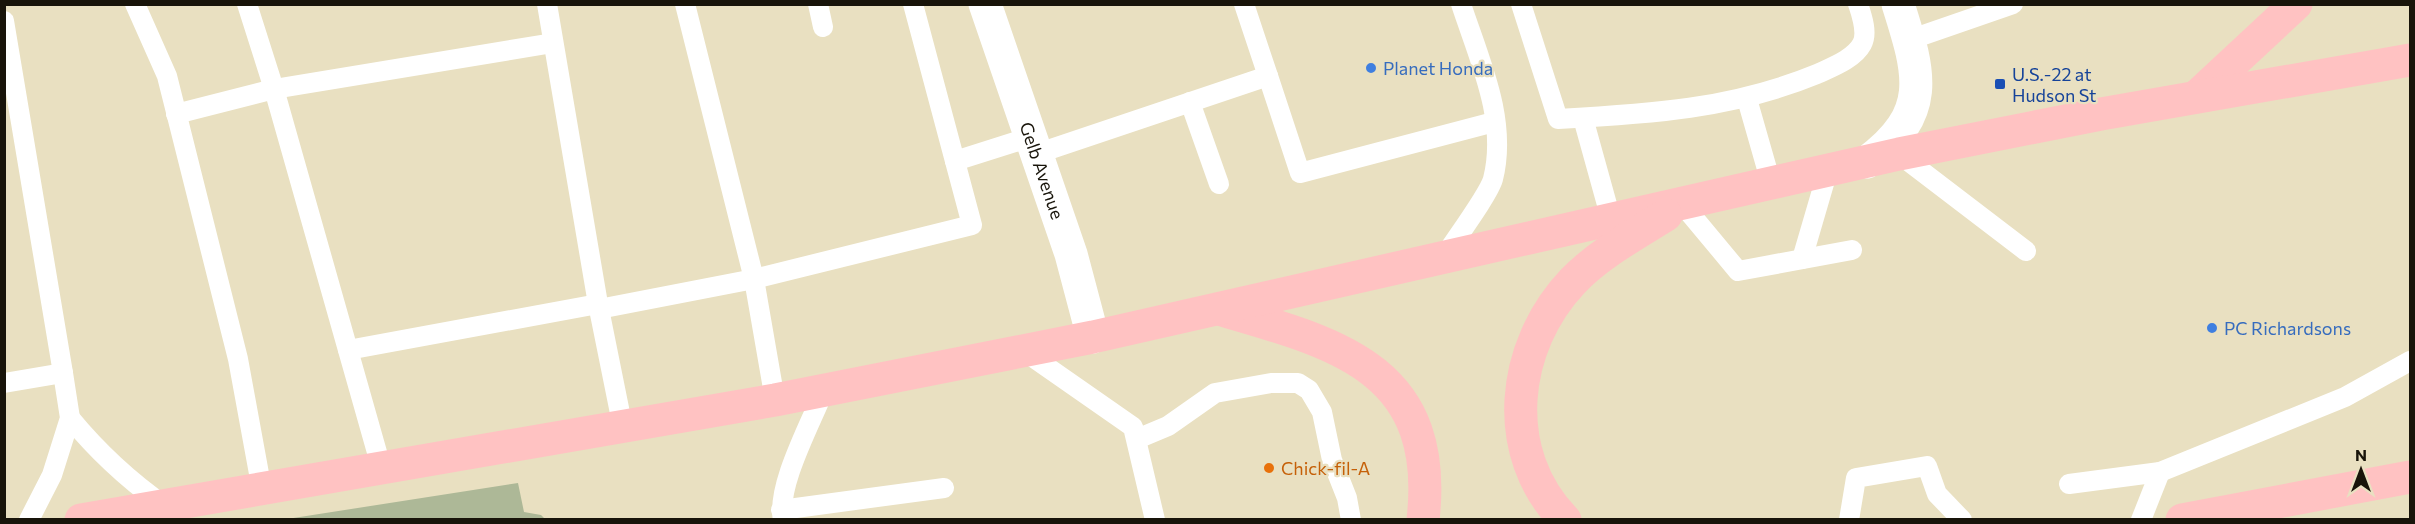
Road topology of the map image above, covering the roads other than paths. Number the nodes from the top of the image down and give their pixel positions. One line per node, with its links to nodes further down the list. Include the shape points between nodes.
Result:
1 (135, 4): 25 (lane, via 167,76)
2 (247, 4): 21 (lane)
3 (547, 4): 18 (lane)
4 (685, 4): 41 (lane)
5 (818, 4): 16 (lane)
6 (913, 4): 30 (lane)
7 (1244, 4): 20 (lane)
8 (1461, 4): 27 (lane, via 1491,95)
9 (1521, 4): 26 (lane, via 1558,119)
10 (1858, 4): 23 (lane, via 1864,21 1863,43 1856,52 1835,66)
11 (1898, 4): 17 (street)
12 (2013, 4): 17 (lane)
13 (2296, 4): 22 (highway)
14 (988, 6): 28 (street, Gelb Avenue)
15 (4, 21): 48 (lane)
16 (823, 27)
17 (1910, 40): 31 (street, via 1917,85 1912,110 1897,137)
18 (552, 43): 21 (lane); 42 (lane)
19 (2410, 60): 22 (highway)
20 (1268, 76): 24 (lane); 27 (lane, via 1300,173)
21 (274, 88): 25 (lane); 45 (lane)
22 (2196, 97): 29 (highway)
23 (1747, 99): 26 (lane, via 1654,113); 33 (lane)
24 (1190, 102): 28 (lane); 34 (lane)
25 (176, 114): 60 (lane, via 238,359)
26 (1583, 118): 36 (lane)
27 (1494, 122): 39 (lane, via 1493,181)
28 (1034, 146): 30 (lane); 44 (street, Gelb Avenue, via 1080,284)
29 (1899, 154): 31 (highway); 38 (lane)
30 (955, 161): 41 (lane, via 972,225)
31 (1867, 162): 32 (highway)
32 (1828, 170): 33 (highway); 40 (lane)
33 (1771, 183): 35 (highway)
34 (1219, 184)
35 (1683, 205): 36 (highway); 40 (lane, via 1738,271); 69 (highway, via 1611,250 1579,276 1556,302 1532,343 1521,386 1521,430 1544,494)
36 (1611, 219): 39 (highway)
37 (1852, 250): 40 (lane)
38 (2026, 251)
39 (1444, 257): 43 (highway)
40 (1802, 259)
41 (754, 279): 42 (lane); 51 (lane)
42 (599, 307): 45 (lane); 53 (lane)
43 (1218, 309): 44 (highway); 68 (highway, via 1329,343 1351,354 1386,382 1410,417 1417,436 1425,482)
44 (1093, 337): 46 (highway)
45 (348, 350): 55 (lane)
46 (1024, 351): 50 (highway); 54 (lane, via 1123,417 1133,427)
47 (2410, 361): 56 (lane, via 2345,397)
48 (63, 374): 49 (lane); 52 (lane)
49 (4, 383)
50 (824, 390): 51 (highway); 62 (lane, via 784,487)
51 (776, 400): 53 (highway)
52 (70, 417): 61 (lane, via 108,461); 63 (lane, via 52,475)
53 (623, 428): 55 (highway)
54 (1137, 439): 66 (lane); 67 (lane, via 1168,426 1215,393 1271,383 1299,383 1309,390 1322,412)
55 (382, 470): 60 (highway)
56 (2160, 472): 58 (lane); 72 (lane)
57 (2410, 477): 73 (highway)
58 (2069, 484)
59 (944, 488): 62 (lane)
60 (252, 492): 61 (highway); 65 (highway)
61 (165, 506): 64 (highway)
62 (782, 515)
63 (29, 519)
64 (81, 519)
65 (205, 519)
66 (1155, 519)
67 (1351, 519)
68 (1423, 519)
69 (1565, 519)
70 (1849, 519): 71 (lane, via 1856,478 1927,466 1937,494)
71 (1962, 519)
72 (2141, 519)
73 (2182, 519)

